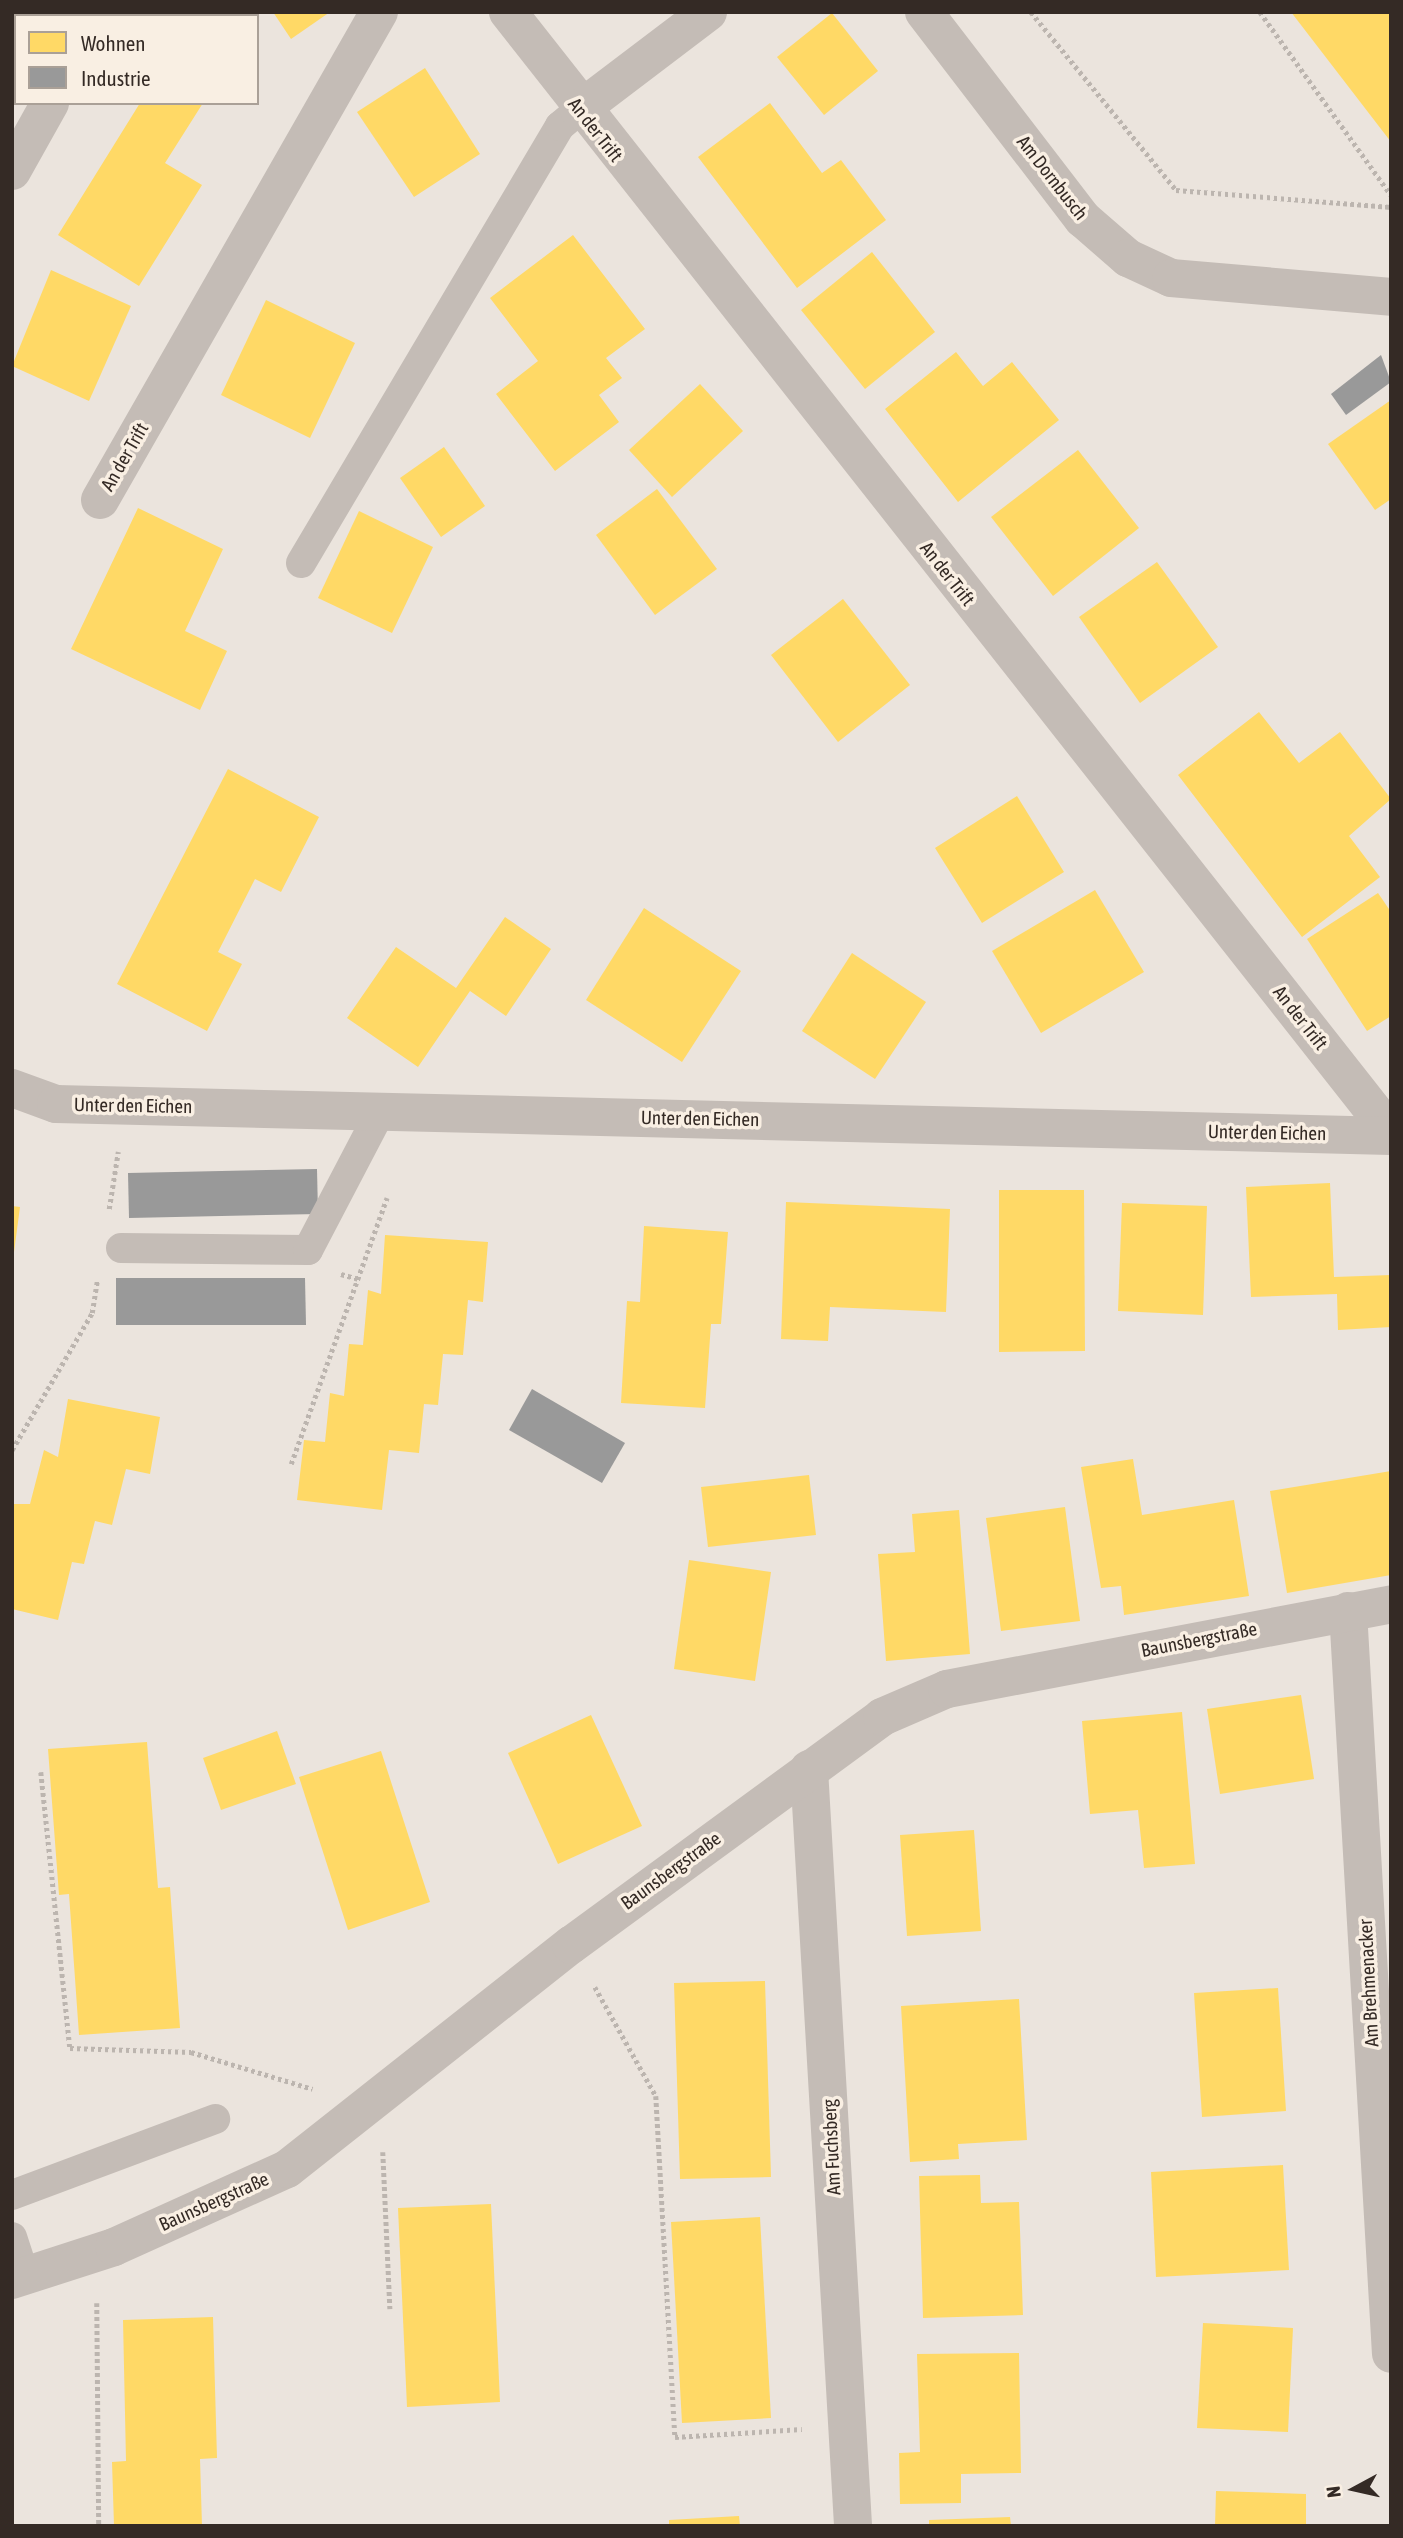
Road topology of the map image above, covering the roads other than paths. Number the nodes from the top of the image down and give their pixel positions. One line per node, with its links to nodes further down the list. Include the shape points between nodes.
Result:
1 (379, 12): 9 (street, An der Trift)
2 (508, 12): 6 (street, An der Trift)
3 (708, 12): 6 (street)
4 (924, 12): 8 (street, Am Dornbusch, via 1083,219 1128,258 1171,278)
5 (49, 105): 7 (street)
6 (579, 110): 10 (lane, via 560,126); 13 (street, An der Trift)
7 (12, 171)
8 (1391, 297)
9 (100, 500)
10 (302, 563)
11 (12, 1088): 12 (street, Unter den Eichen, via 56,1104)
12 (380, 1112): 13 (street, Unter den Eichen); 14 (lane, via 308,1250)
13 (1391, 1134)
14 (121, 1248)
15 (1391, 1604): 16 (street, Baunsbergstraße)
16 (1348, 1611): 17 (street, Baunsbergstraße, via 947,1689 882,1717); 22 (street, Am Brehmenacker)
17 (809, 1769): 21 (street, Baunsbergstraße, via 571,1945 287,2169 97,2253); 23 (street, Am Fuchsberg)
18 (215, 2119): 19 (lane)
19 (12, 2195)
20 (12, 2237): 21 (lane)
21 (18, 2278)
22 (1391, 2354)
23 (853, 2526)

